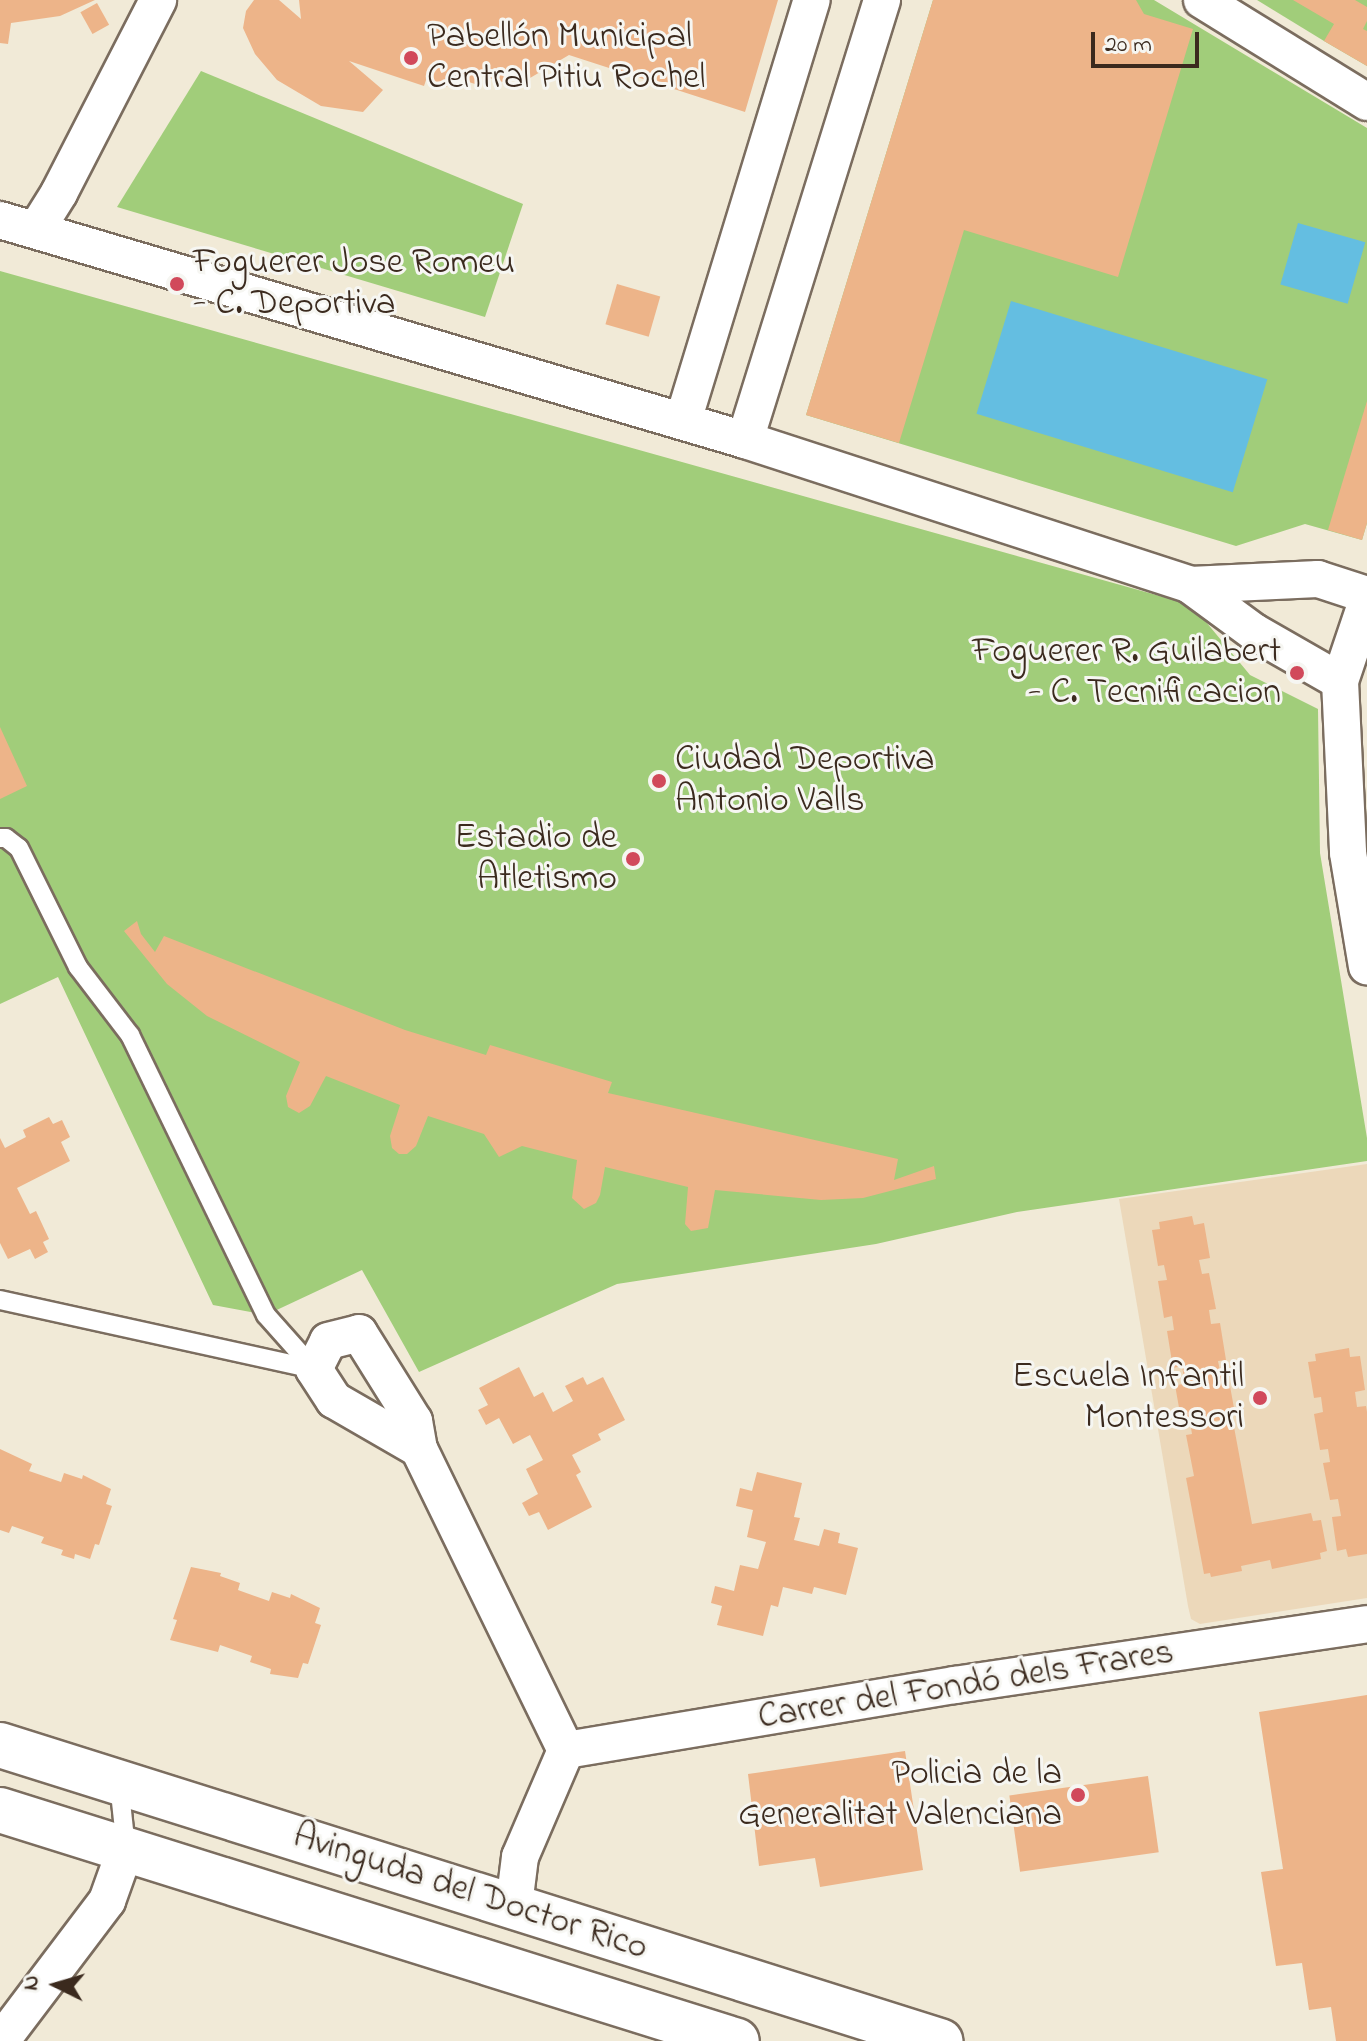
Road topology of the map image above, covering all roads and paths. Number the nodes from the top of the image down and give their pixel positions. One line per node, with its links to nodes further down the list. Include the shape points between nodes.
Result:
1 (158, 0): 7 (street)
2 (812, 0): 8 (street)
3 (882, 0): 9 (street)
4 (1202, 0): 5 (street)
5 (1367, 102)
6 (0, 220): 7 (street)
7 (36, 230): 8 (street)
8 (683, 421): 9 (street)
9 (745, 440): 10 (street)
10 (1190, 585): 11 (street, via 1318,579); 12 (street, via 1254,632)
11 (1367, 598): 12 (street)
12 (1340, 681): 14 (street, via 1348,853)
13 (0, 838): 16 (lane, via 19,848 78,967 130,1035 266,1315)
14 (1367, 966)
15 (0, 1300): 16 (lane)
16 (314, 1369): 17 (street, via 334,1400); 17 (street, via 328,1341 359,1333 414,1421)
17 (419, 1449): 20 (street)
18 (1367, 1624): 20 (street, Carrer del Fondó dels Frares)
19 (0, 1745): 21 (street, Avinguda del Doctor Rico)
20 (566, 1750): 24 (street, via 520,1857)
21 (119, 1782): 23 (lane); 24 (street, Avinguda del Doctor Rico)
22 (0, 1810): 23 (street, Avinguda del Doctor Rico)
23 (126, 1848): 26 (street, via 107,1901); 27 (street, Avinguda del Doctor Rico)
24 (514, 1905): 25 (street, Avinguda del Doctor Rico)
25 (928, 2039)
26 (1, 2041)
27 (737, 2041)

